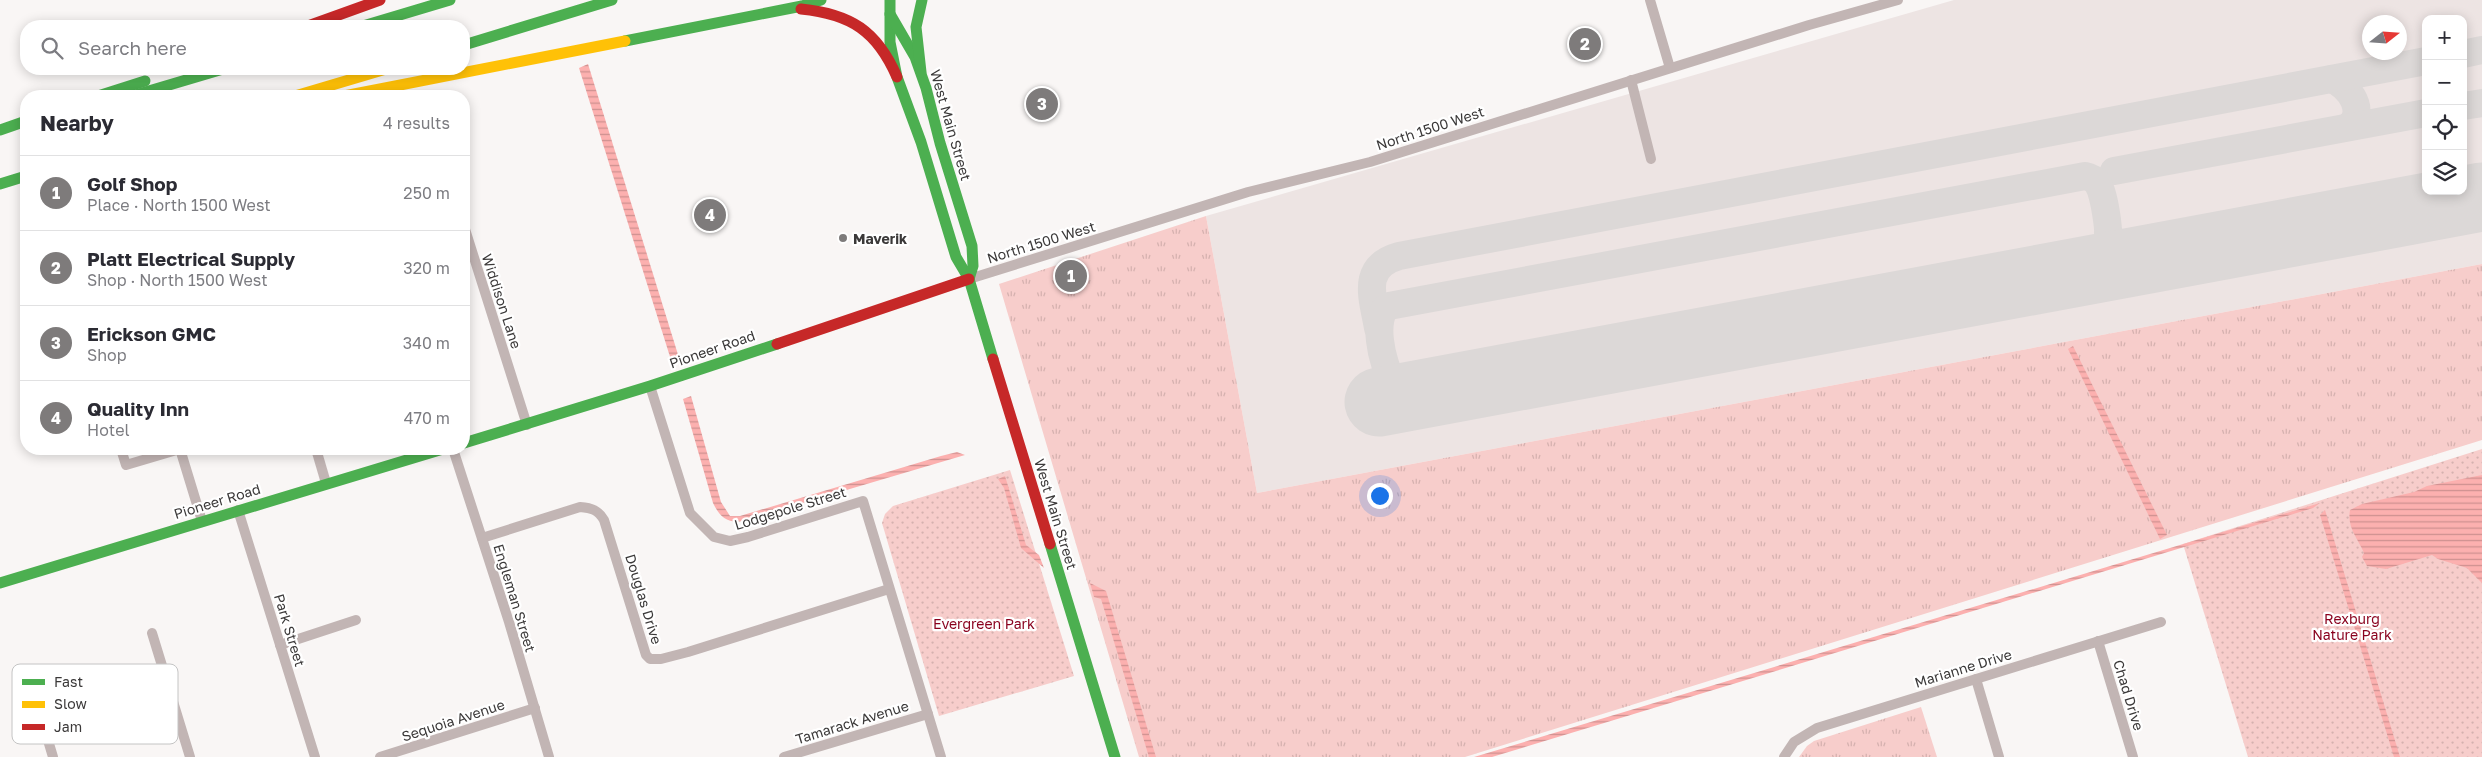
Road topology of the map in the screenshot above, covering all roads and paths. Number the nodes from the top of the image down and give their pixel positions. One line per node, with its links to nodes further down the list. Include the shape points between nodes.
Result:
1 (380, 0): 12 (main road)
2 (450, 0): 13 (main road)
3 (612, 0): 14 (main road)
4 (821, 0): 10 (main road)
5 (882, 0): 11 (main road, West Main Street)
6 (890, 0): 11 (main road, West Main Street)
7 (922, 0): 17 (main road, via 915,27)
8 (1650, 0): 15 (street)
9 (1898, 0): 15 (street, North 1500 West)
10 (788, 9): 16 (main road); 22 (main road, via 827,12 862,26 884,50)
11 (890, 14): 17 (main road, West Main Street); 22 (main road, West Main Street, via 890,42)
12 (325, 20)
13 (383, 20)
14 (470, 43)
15 (1670, 68): 23 (street, North 1500 West)
16 (470, 71)
17 (921, 72): 36 (main road, West Main Street, via 972,246 973,266)
18 (163, 75): 24 (main road)
19 (203, 75): 25 (main road)
20 (366, 75): 26 (main road)
21 (451, 75): 27 (main road)
22 (897, 78): 36 (main road, West Main Street, via 921,142 956,257)
23 (1631, 80): 32 (street); 36 (street, North 1500 West, via 1370,162 1248,192)
24 (116, 90)
25 (152, 90)
26 (315, 90)
27 (375, 90)
28 (20, 123): 29 (main road)
29 (0, 130)
30 (20, 130): 31 (main road)
31 (0, 136)
32 (1651, 159)
33 (20, 178): 34 (main road)
34 (0, 184)
35 (470, 245): 38 (street, Widdison Lane)
36 (969, 279): 37 (main road, Pioneer Road); 70 (main road, West Main Street)
37 (650, 386): 38 (main road, Pioneer Road); 51 (street, Lodgepole Street, via 690,513 714,537 730,541 748,537 863,501)
38 (527, 425): 39 (main road, Pioneer Road)
39 (470, 441)
40 (123, 455): 41 (street, via 126,466)
41 (161, 455)
42 (182, 455): 48 (street)
43 (318, 455): 46 (street)
44 (422, 455): 46 (main road, Pioneer Road)
45 (455, 455): 49 (street, Engleman Street)
46 (326, 483): 47 (main road, Pioneer Road)
47 (238, 510): 48 (main road, Pioneer Road); 56 (street, Park Street)
48 (202, 521): 50 (main road, Pioneer Road)
49 (482, 538): 51 (street, Douglas Drive, via 580,507 592,508 599,513 650,659 688,652); 59 (street, Engleman Street)
50 (0, 583)
51 (889, 589): 60 (street, Lodgepole Street)
52 (356, 620): 56 (street)
53 (2161, 622): 55 (street, Marianne Drive)
54 (152, 632): 57 (street)
55 (2098, 641): 58 (street, Marianne Drive); 73 (street, Chad Drive)
56 (280, 644): 65 (street, Park Street)
57 (162, 664)
58 (1976, 679): 71 (street, Marianne Drive, via 1817,728 1794,742); 72 (street)
59 (535, 708): 66 (street, Sequoia Avenue); 67 (street, Engleman Street)
60 (928, 714): 68 (street, Tamarack Avenue); 69 (street, Lodgepole Street)
61 (178, 718): 64 (street)
62 (49, 744): 63 (street)
63 (53, 757)
64 (190, 757)
65 (315, 757)
66 (380, 757)
67 (549, 757)
68 (784, 757)
69 (941, 757)
70 (1115, 757)
71 (1784, 757)
72 (2000, 757)
73 (2133, 757)

